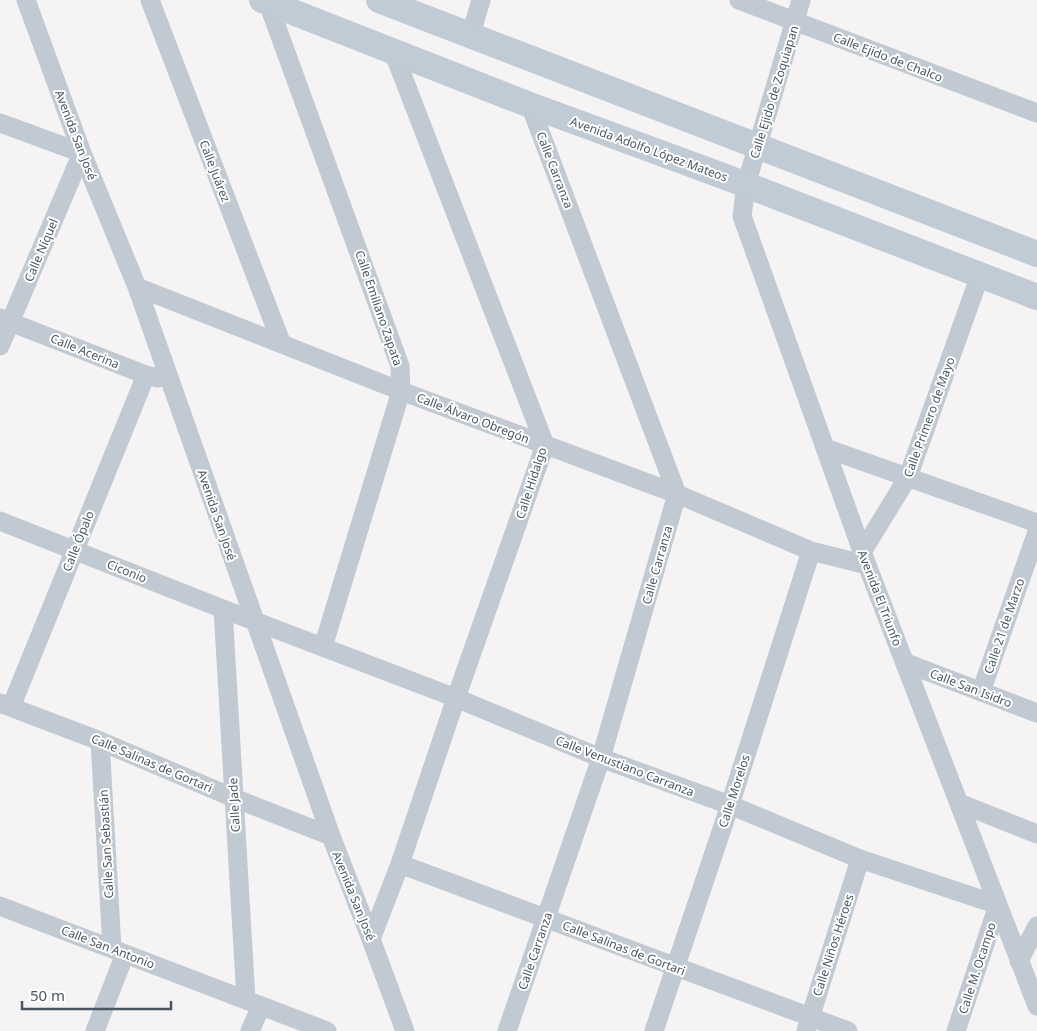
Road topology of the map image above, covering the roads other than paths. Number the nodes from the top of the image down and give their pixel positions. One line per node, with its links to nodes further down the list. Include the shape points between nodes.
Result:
1 (26, 0): 15 (street, Avenida San José)
2 (150, 0): 22 (street, Calle Juárez)
3 (380, 0): 9 (main road)
4 (481, 0): 9 (street)
5 (739, 0): 8 (street, Calle Ejido de Chalco)
6 (801, 0): 8 (street, Calle Ejido de Zoquiapan)
7 (265, 1): 10 (main road, Avenida Adolfo López Mateos); 26 (street, Calle Emiliano Zapata, via 400,366)
8 (795, 21): 12 (street, Calle Ejido de Chalco); 14 (street, Calle Ejido de Zoquiapan)
9 (471, 34): 14 (main road)
10 (393, 51): 11 (main road, Avenida Adolfo López Mateos); 27 (street, Calle Hidalgo)
11 (530, 105): 16 (main road, Avenida Adolfo López Mateos); 30 (street, Calle Carranza)
12 (1037, 113)
13 (0, 123): 15 (street)
14 (757, 147): 16 (street, Calle Ejido de Zoquiapan); 17 (main road)
15 (82, 153): 19 (street, Avenida San José); 21 (street, Calle Níquel)
16 (746, 185): 18 (main road, Avenida Adolfo López Mateos); 28 (street, Avenida El Triunfo, via 742,216)
17 (1037, 254)
18 (980, 275): 20 (main road, Avenida Adolfo López Mateos); 29 (street, Calle Primero de Mayo)
19 (137, 287): 22 (street, Calle Álvaro Obregón); 25 (street, Avenida San José)
20 (1037, 297)
21 (5, 320): 23 (street, Calle Níquel); 24 (street, Calle Acerina)
22 (280, 342): 26 (street, Calle Álvaro Obregón)
23 (0, 346)
24 (146, 375): 25 (street, Calle Acerina); 34 (street, Calle Ópalo)
25 (171, 381): 38 (street, Avenida San José)
26 (401, 391): 27 (street, Calle Álvaro Obregón); 39 (street, Calle Emiliano Zapata)
27 (545, 445): 30 (street, Calle Álvaro Obregón); 42 (street, Calle Hidalgo)
28 (825, 448): 29 (street); 36 (street, Avenida El Triunfo)
29 (908, 477): 32 (street); 36 (street, Calle Primero de Mayo)
30 (677, 494): 35 (street, Calle Álvaro Obregón); 46 (street, Calle Carranza)
31 (0, 521): 34 (street, Ciconio)
32 (1037, 523)
33 (1037, 532): 41 (street, Calle 21 de Marzo)
34 (75, 550): 37 (street, Ciconio); 43 (street, Calle Ópalo)
35 (811, 551): 36 (street, Calle Álvaro Obregón); 49 (street, Calle Morelos)
36 (865, 558): 40 (street, Avenida El Triunfo)
37 (223, 609): 38 (street, Ciconio); 47 (street, Calle Jade)
38 (254, 621): 39 (street, Calle Venustiano Carranza); 51 (street, Avenida San José)
39 (322, 647): 42 (street, Calle Venustiano Carranza)
40 (906, 663): 41 (street, Calle San Isidro); 48 (street, Avenida El Triunfo)
41 (981, 692): 44 (street, Calle San Isidro)
42 (456, 698): 46 (street, Calle Venustiano Carranza); 53 (street, Calle Hidalgo)
43 (6, 705): 45 (street, Calle Salinas de Gortari)
44 (1037, 713)
45 (100, 741): 47 (street, Calle Salinas de Gortari); 59 (street, Calle San Sebastián)
46 (601, 758): 49 (street, Calle Venustiano Carranza); 56 (street, Calle Carranza)
47 (234, 798): 51 (street, Calle Salinas de Gortari); 62 (street, Calle Jade)
48 (959, 803): 50 (street); 54 (street, Avenida El Triunfo)
49 (730, 805): 52 (street, Calle Venustiano Carranza); 61 (street, Calle Morelos)
50 (1037, 834)
51 (331, 836): 58 (street, Avenida San José)
52 (860, 859): 54 (street, Calle Venustiano Carranza); 64 (street, Calle Niños Héroes)
53 (400, 864): 56 (street, Calle Salinas de Gortari); 58 (street, Calle Hidalgo)
54 (998, 905): 60 (street, Avenida El Triunfo); 72 (street, Calle M. Ocampo)
55 (0, 906): 59 (street, Calle San Antonio)
56 (546, 919): 61 (street, Calle Salinas de Gortari); 69 (street, Calle Carranza)
57 (1037, 926): 60 (street)
58 (372, 939): 68 (street, Avenida San José)
59 (119, 951): 62 (street, Calle San Antonio); 65 (street, Calle San Sebastián)
60 (1019, 960): 63 (street, Avenida El Triunfo)
61 (676, 968): 64 (street, Calle Salinas de Gortari); 70 (street, Calle Morelos)
62 (253, 1003): 66 (street, Calle Jade); 67 (street, Calle San Antonio)
63 (1037, 1006)
64 (808, 1024): 71 (street, Calle Salinas de Gortari)
65 (95, 1031)
66 (250, 1031)
67 (327, 1031)
68 (405, 1031)
69 (507, 1031)
70 (654, 1031)
71 (848, 1031)
72 (956, 1031)

